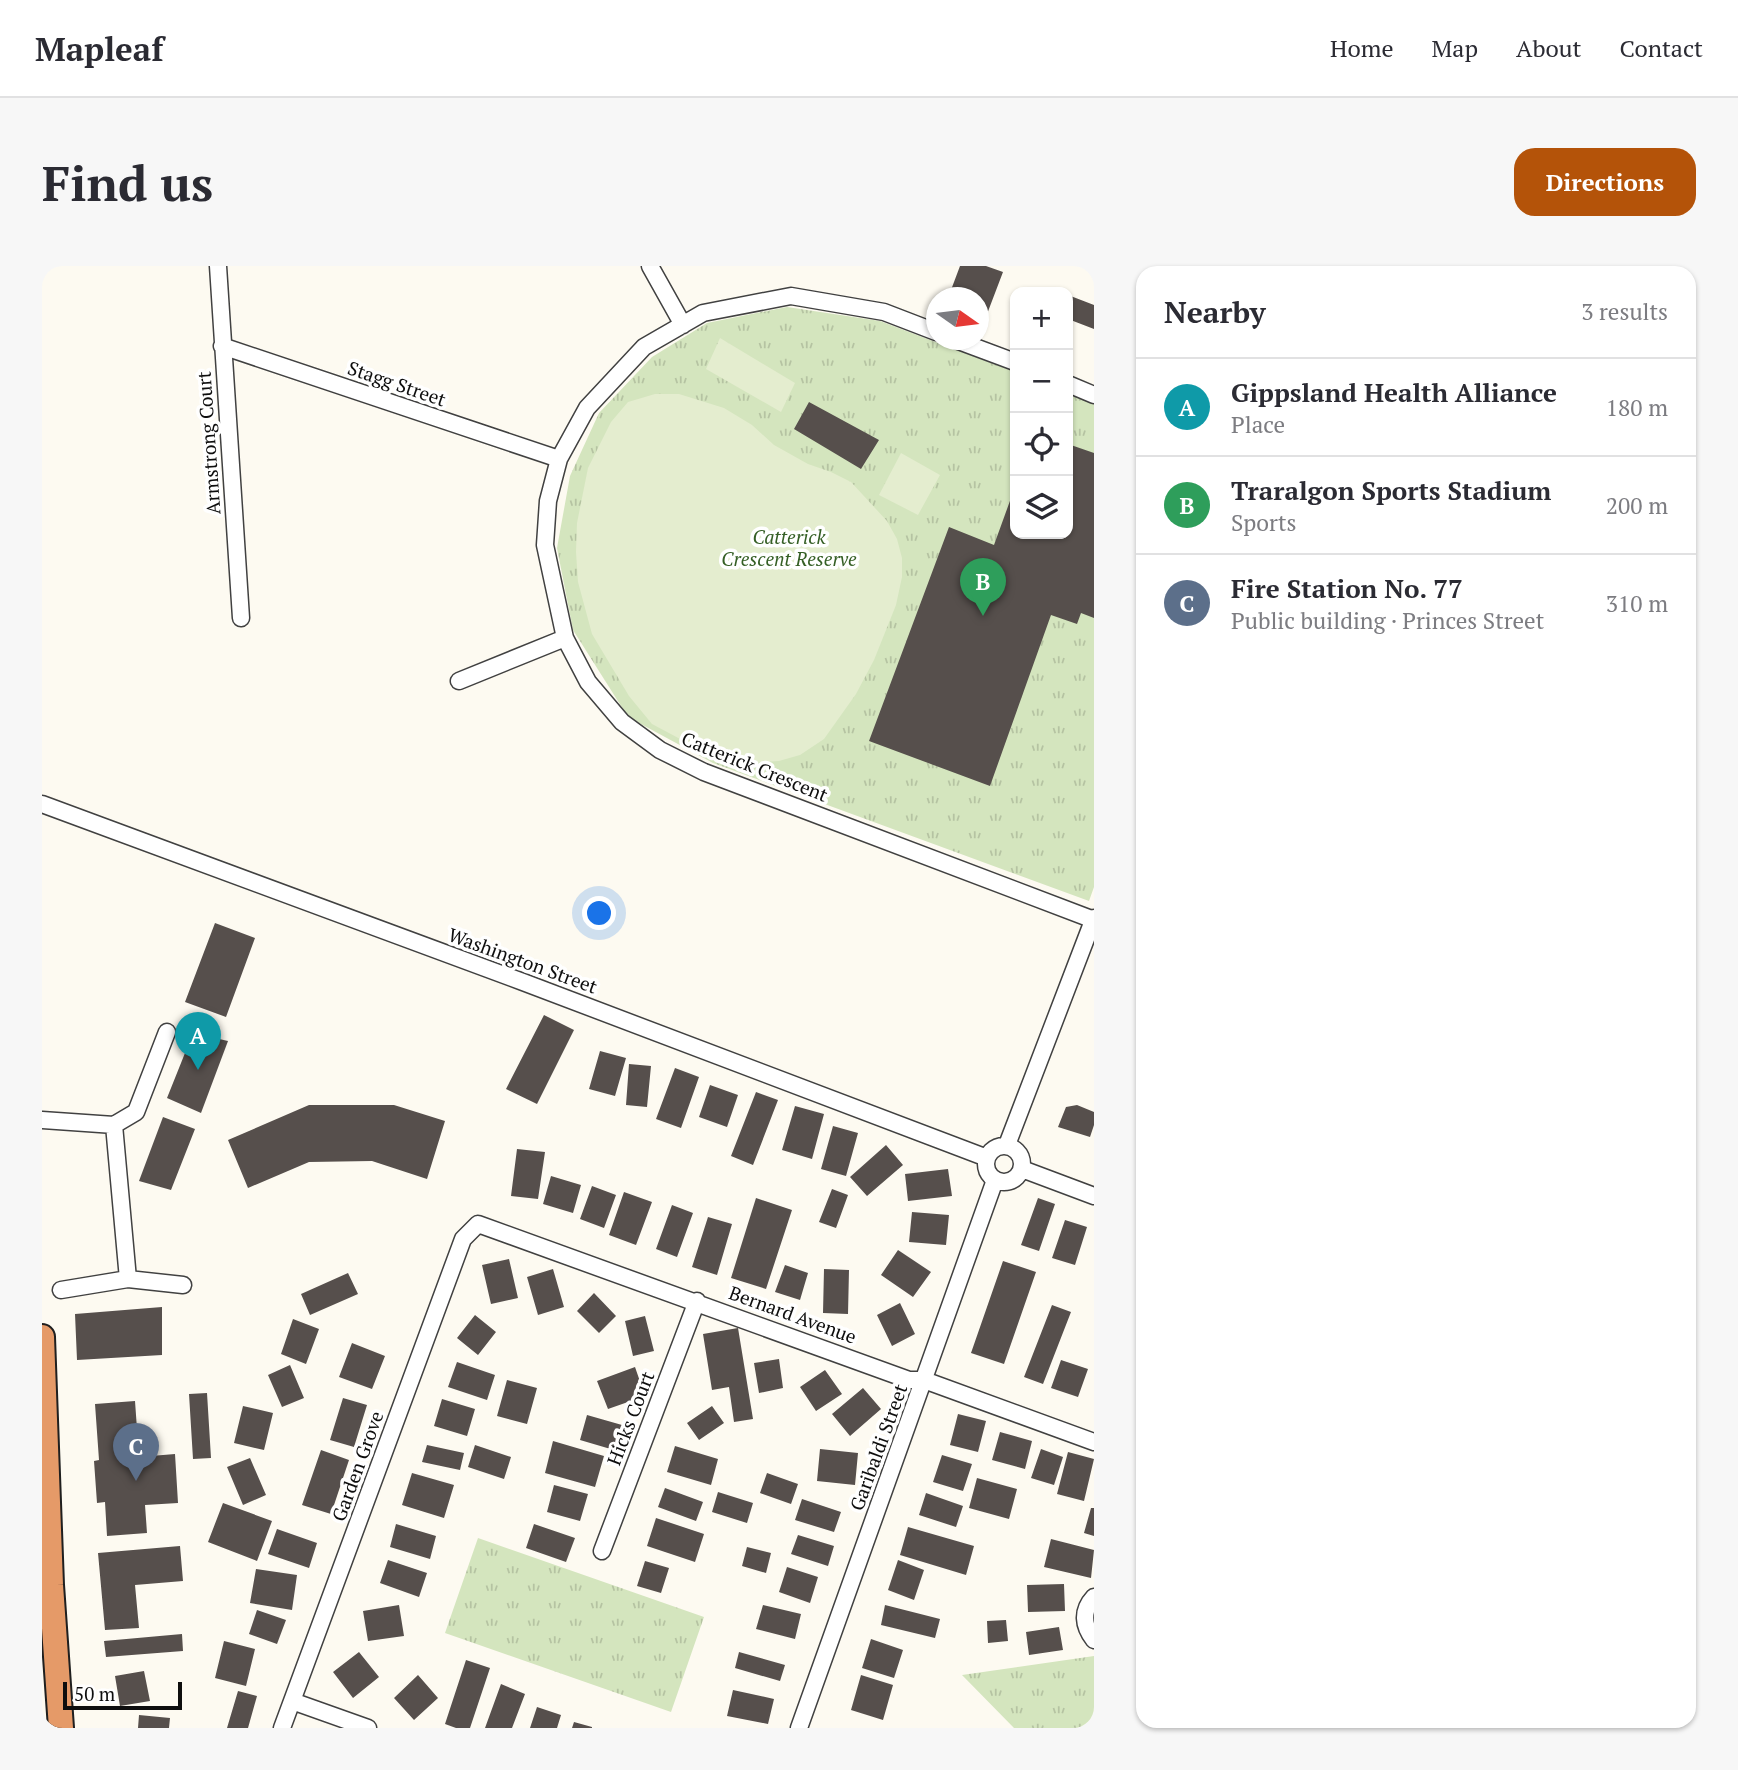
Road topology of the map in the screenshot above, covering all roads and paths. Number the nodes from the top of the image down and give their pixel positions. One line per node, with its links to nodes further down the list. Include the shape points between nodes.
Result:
1 (218, 266): 5 (street, Armstrong Court)
2 (650, 266): 3 (street)
3 (683, 325): 4 (street, Catterick Crescent, via 703,313 791,296 884,312); 10 (street, Catterick Crescent, via 644,347 587,408)
4 (926, 328)
5 (222, 346): 10 (street, Stagg Street); 11 (street, Armstrong Court)
6 (983, 350): 7 (street)
7 (1010, 360)
8 (1073, 386): 9 (street)
9 (1094, 395)
10 (559, 459): 12 (street, Catterick Crescent, via 548,501 545,545)
11 (241, 618)
12 (565, 638): 13 (street); 15 (street, Catterick Crescent, via 589,682 622,722 660,750 704,772)
13 (459, 681)
14 (42, 804): 20 (street, Washington Street)
15 (1094, 919): 19 (street)
16 (167, 1032): 18 (street, via 136,1112)
17 (42, 1120): 18 (street)
18 (114, 1125): 25 (street)
19 (1007, 1146): 20 (street, via 995,1148); 21 (street, via 1021,1157)
20 (987, 1158): 22 (street, via 987,1170)
21 (1022, 1170): 22 (street, via 1014,1180); 23 (street)
22 (995, 1180): 30 (street, Garibaldi Street)
23 (1094, 1196)
24 (478, 1224): 28 (street, Bernard Avenue); 35 (street, Garden Grove, via 463,1239)
25 (128, 1279): 26 (street); 27 (street)
26 (183, 1284)
27 (61, 1290)
28 (697, 1301): 30 (street, Bernard Avenue, via 909,1380); 32 (street, Hicks Court)
29 (42, 1336): 36 (highway)
30 (924, 1380): 31 (street, Bernard Avenue); 39 (street, Garibaldi Street)
31 (1094, 1442)
32 (602, 1550)
33 (1094, 1597): 34 (street, via 1084,1623)
34 (1094, 1640)
35 (292, 1701): 37 (street, Garden Grove); 38 (street)
36 (61, 1728)
37 (282, 1728)
38 (368, 1728)
39 (799, 1728)

